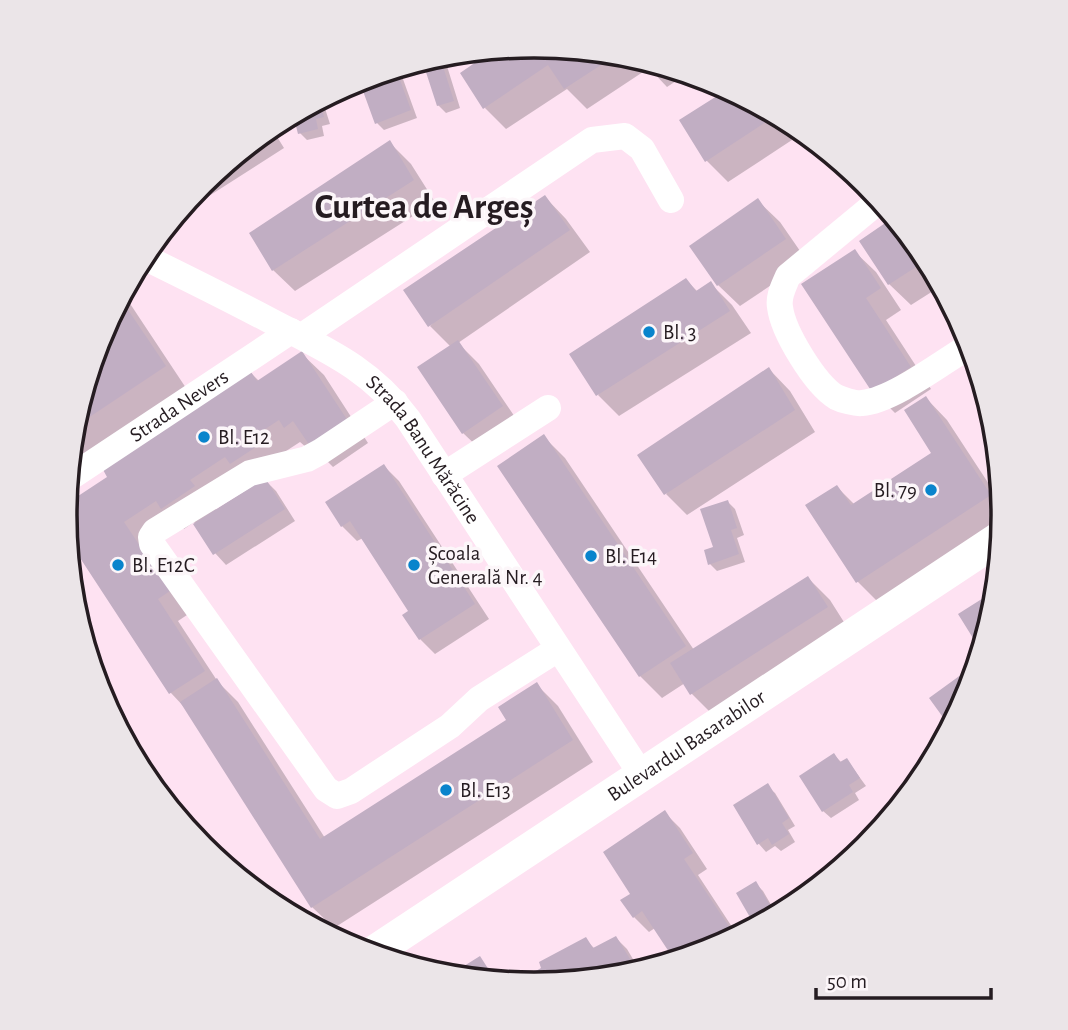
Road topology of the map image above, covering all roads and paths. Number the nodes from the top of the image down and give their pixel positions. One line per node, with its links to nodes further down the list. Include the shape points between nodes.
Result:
1 (671, 200): 4 (street, Strada Nevers, via 642,149 625,136 592,140)
2 (871, 207): 5 (street, via 788,276 779,306 786,331 819,381 837,398 860,404 886,396)
3 (153, 262): 4 (street, Strada Banu Mărăcine)
4 (296, 334): 6 (street, Strada Banu Mărăcine, via 358,368); 8 (street, Strada Nevers)
5 (960, 351)
6 (395, 402): 9 (street, Strada Banu Mărăcine); 11 (street, via 307,459 250,473 155,531 152,544 326,789 337,796 450,726 480,699)
7 (548, 408): 9 (street)
8 (79, 472)
9 (444, 475): 11 (street, Strada Banu Mărăcine)
10 (990, 544): 12 (main road, Bulevardul Basarabilor)
11 (558, 649): 12 (street, Strada Banu Mărăcine)
12 (641, 774): 13 (main road, Bulevardul Basarabilor)
13 (383, 946)

